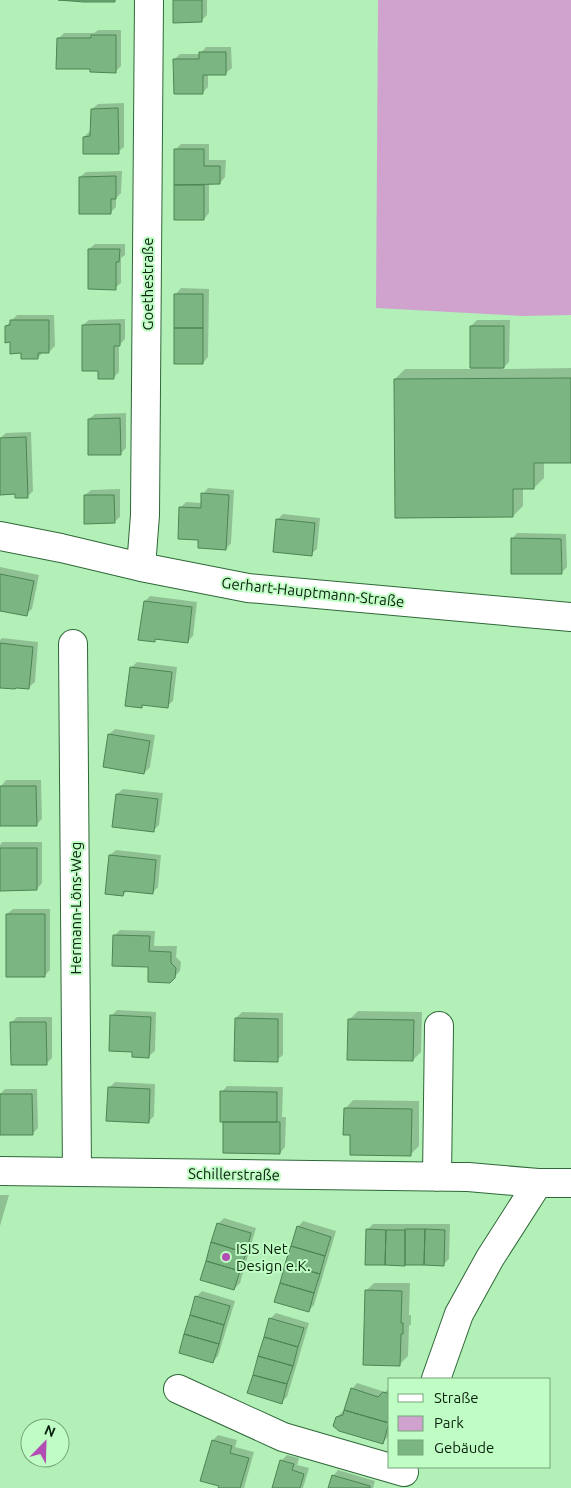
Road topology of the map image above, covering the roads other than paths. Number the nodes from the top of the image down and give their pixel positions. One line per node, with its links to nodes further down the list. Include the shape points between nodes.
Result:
1 (148, 0): 3 (street, Goethestraße, via 145,515)
2 (0, 536): 3 (street, Gerhart-Hauptmann-Straße)
3 (141, 567): 4 (street, Gerhart-Hauptmann-Straße, via 248,588)
4 (571, 617)
5 (73, 644): 8 (street, Hermann-Löns-Weg)
6 (439, 1026): 9 (street)
7 (0, 1171): 8 (street, Schillerstraße)
8 (77, 1172): 9 (street, Schillerstraße)
9 (437, 1177): 10 (street, Schillerstraße)
10 (538, 1183): 11 (street); 12 (street, via 459,1314)
11 (571, 1183)
12 (436, 1378)
13 (178, 1389): 14 (street, via 283,1437)
14 (403, 1475)

